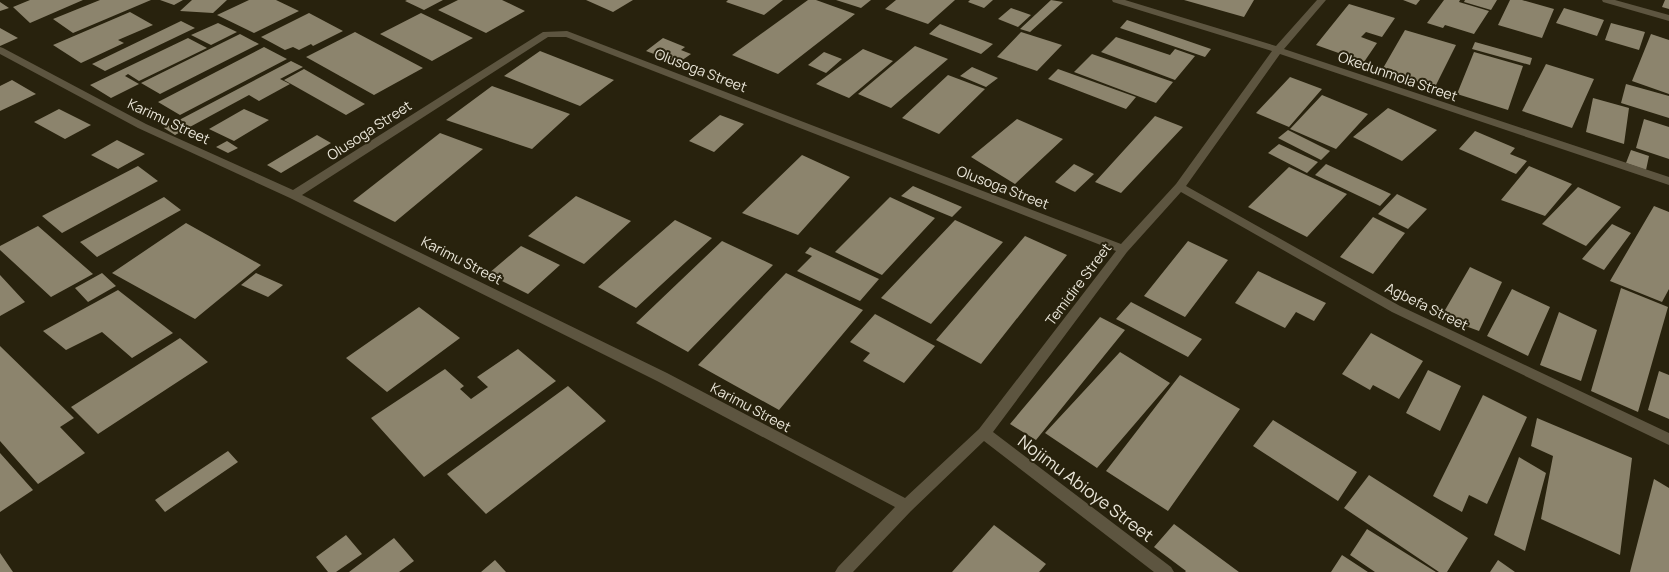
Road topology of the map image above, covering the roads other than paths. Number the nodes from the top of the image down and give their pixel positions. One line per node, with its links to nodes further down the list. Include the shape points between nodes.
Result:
1 (1116, 0): 6 (street, Okedunmola Street)
2 (1322, 0): 6 (street, Temidire Street)
3 (1606, 0): 4 (street)
4 (1669, 18)
5 (0, 50): 9 (street, Karimu Street, via 142,126)
6 (1278, 50): 7 (street, Okedunmola Street); 8 (street, Temidire Street)
7 (1669, 181)
8 (1180, 187): 10 (street, Temidire Street); 12 (street, Agbefa Street, via 1396,309)
9 (294, 195): 10 (street, Olusoga Street, via 546,34 567,34); 13 (street, Karimu Street, via 655,374)
10 (1123, 248): 11 (street, Temidire Street)
11 (984, 433): 13 (street, Temidire Street); 15 (street, Nojimu Abioye Street)
12 (1669, 439)
13 (906, 506): 14 (street, Temidire Street)
14 (843, 572)
15 (1166, 572)

